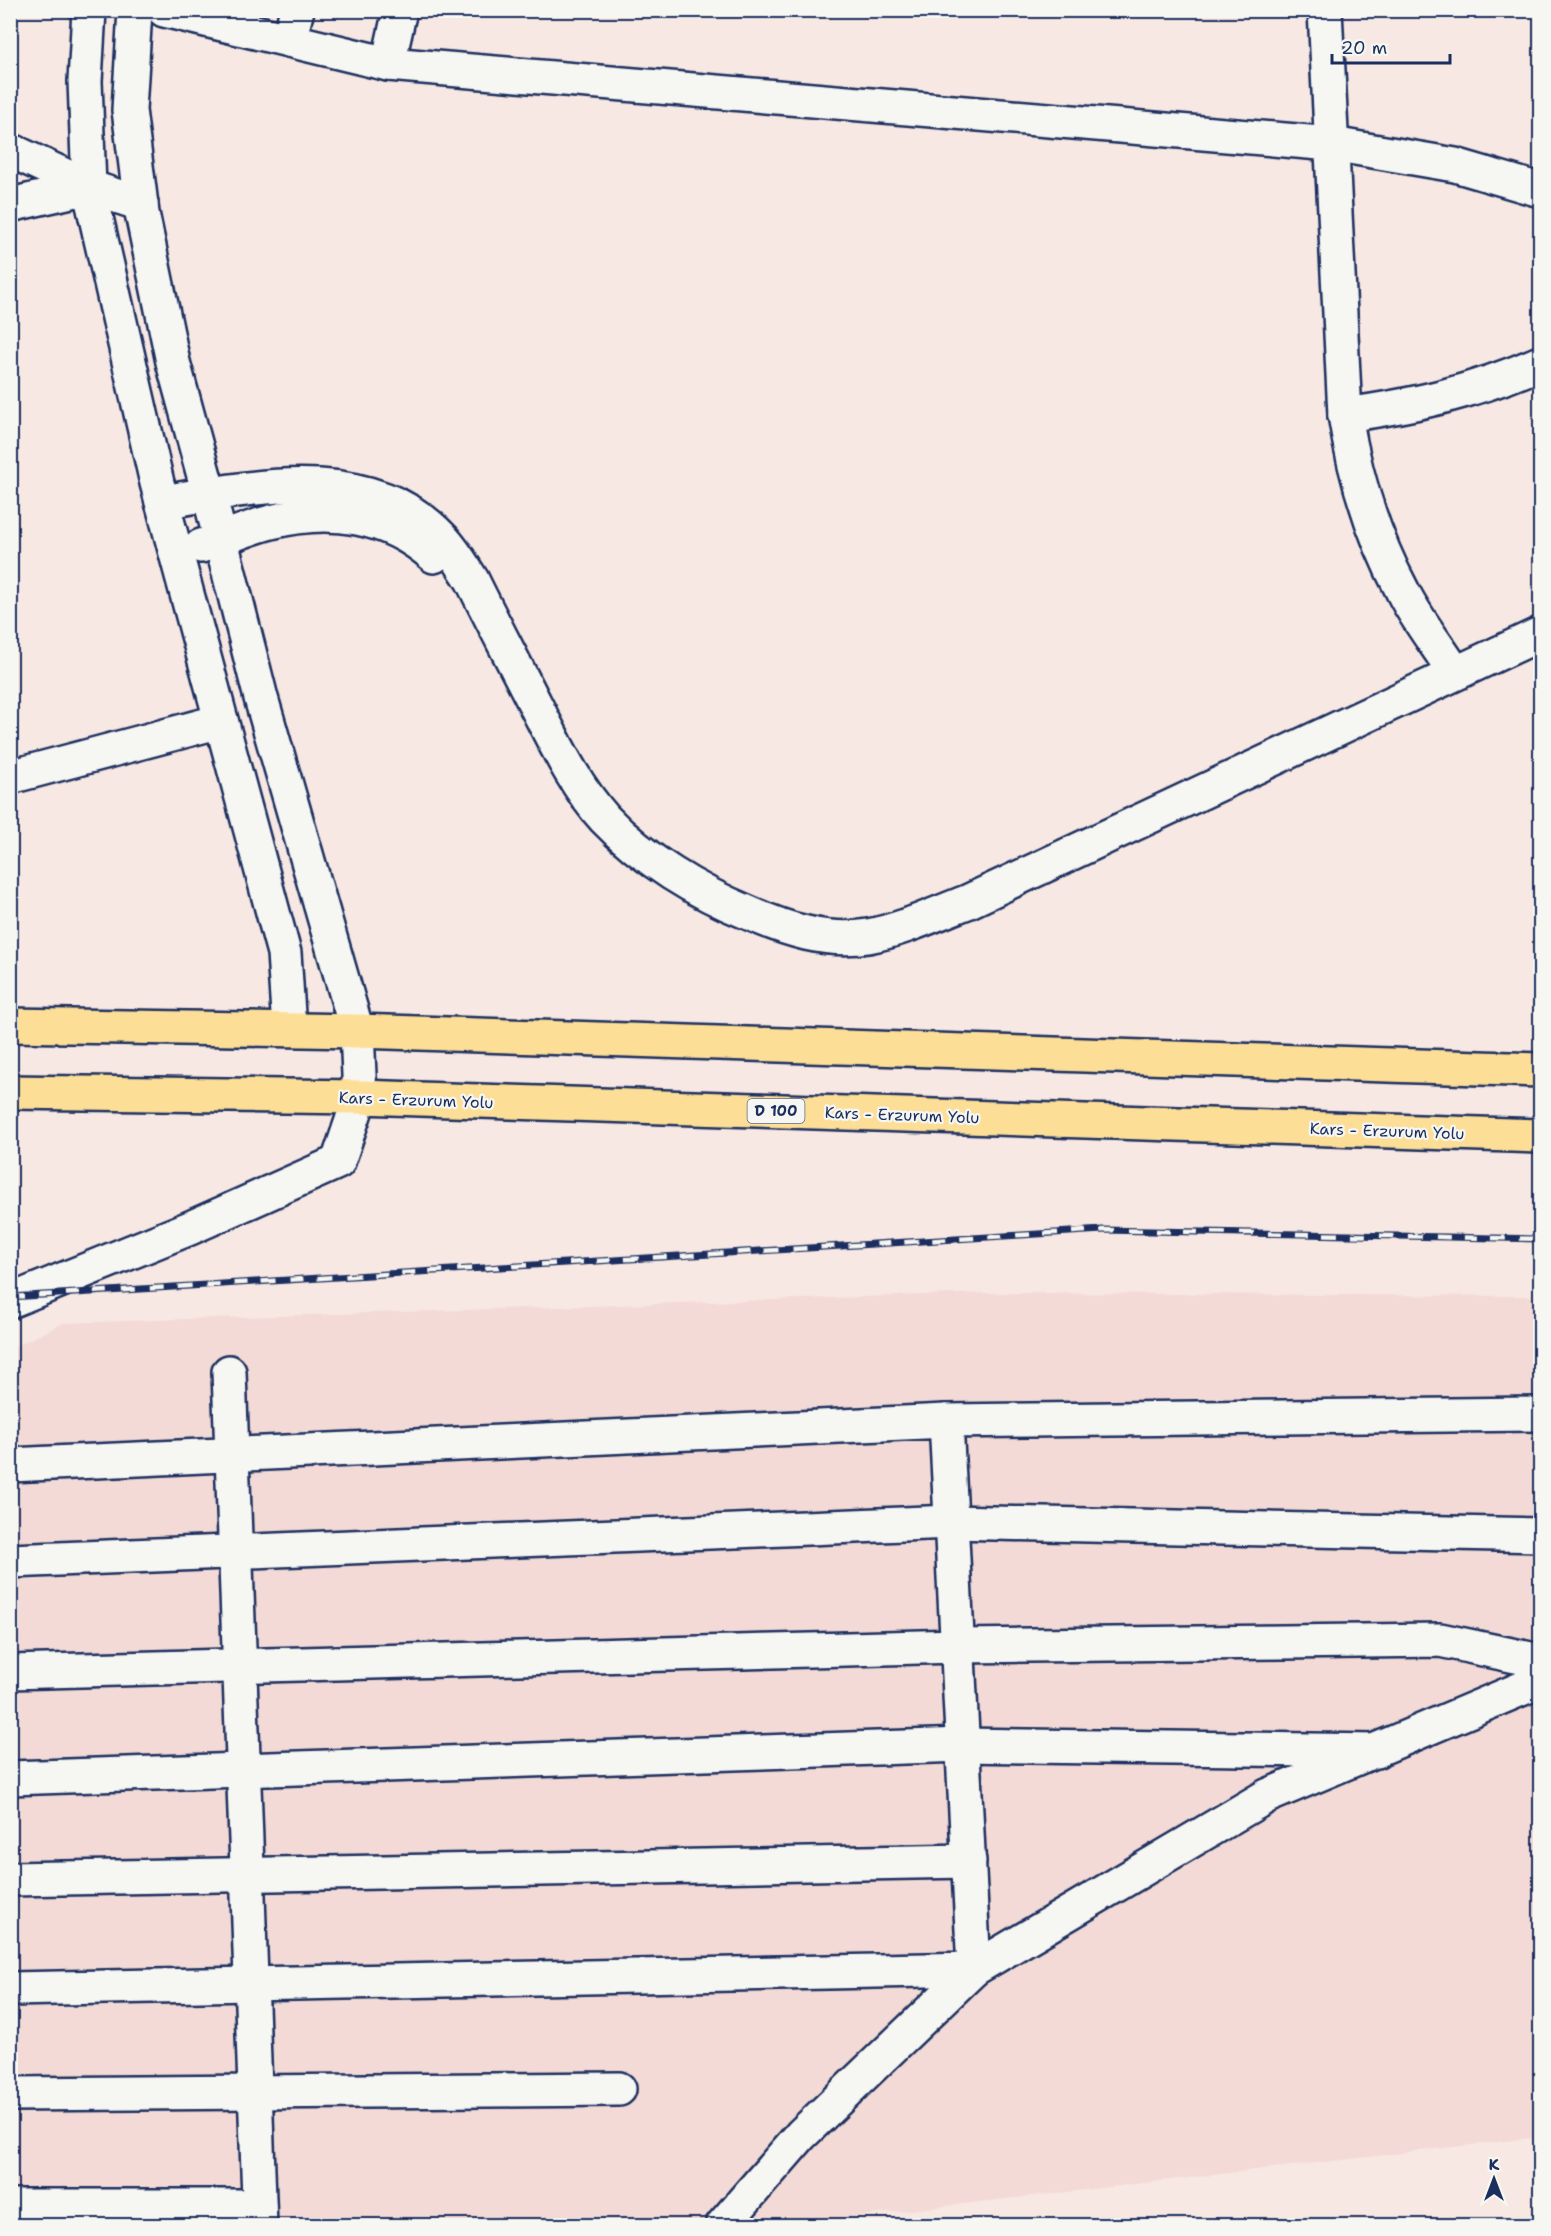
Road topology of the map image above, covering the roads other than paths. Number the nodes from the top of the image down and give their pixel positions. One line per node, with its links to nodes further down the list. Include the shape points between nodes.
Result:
1 (88, 10): 10 (street)
2 (135, 10): 12 (street, via 129,110)
3 (164, 10): 6 (street)
4 (400, 10): 7 (street)
5 (1325, 10): 8 (street)
6 (293, 25): 7 (street)
7 (388, 64): 8 (street)
8 (1332, 144): 11 (street, via 1455,165); 15 (street)
9 (10, 150): 10 (street)
10 (89, 187): 12 (street); 13 (street); 17 (street)
11 (1540, 190)
12 (141, 204): 16 (street, via 172,362)
13 (10, 205)
14 (1540, 363): 15 (street, via 1457,394)
15 (1345, 415): 22 (street, via 1352,458 1382,548 1404,594)
16 (209, 494): 17 (street); 18 (street); 20 (street, via 315,485 380,498 406,510 442,538 457,555)
17 (162, 502): 19 (street)
18 (221, 540): 19 (street); 20 (street, via 270,522 310,515 337,514 363,519 401,533 424,548); 27 (street, via 261,698)
19 (177, 555): 23 (street)
20 (486, 609): 22 (street, via 580,787 625,838 713,898 780,927 827,937 867,936 967,902)
21 (1540, 633): 22 (street)
22 (1455, 673)
23 (221, 721): 24 (street); 26 (street, via 284,953)
24 (10, 777)
25 (10, 1026): 26 (highway)
26 (289, 1029): 27 (highway)
27 (357, 1031): 28 (highway); 30 (street)
28 (1540, 1070)
29 (10, 1092): 30 (highway, Kars - Erzurum Yolu / D 100)
30 (360, 1097): 31 (highway, Kars - Erzurum Yolu / D 100); 32 (street, via 338,1162 190,1228)
31 (1540, 1136)
32 (10, 1301)
33 (230, 1372): 36 (street)
34 (1540, 1414): 35 (street)
35 (946, 1421): 36 (street); 38 (street)
36 (232, 1455): 37 (street); 40 (street)
37 (10, 1465)
38 (951, 1522): 39 (street); 40 (street); 42 (street)
39 (1540, 1535)
40 (236, 1552): 41 (street); 44 (street)
41 (10, 1561)
42 (958, 1646): 43 (street, via 1440,1640); 44 (street); 47 (street)
43 (1540, 1661)
44 (240, 1666): 45 (street); 49 (street)
45 (10, 1672)
46 (1540, 1681): 48 (street)
47 (963, 1745): 48 (street); 49 (street); 51 (street)
48 (1377, 1751): 54 (street, via 1267,1797)
49 (244, 1770): 50 (street); 52 (street)
50 (10, 1778)
51 (969, 1861): 52 (street); 54 (street)
52 (247, 1874): 53 (street); 55 (street)
53 (10, 1879)
54 (974, 1969): 55 (street); 62 (street, via 801,2135)
55 (251, 1984): 56 (street); 58 (street)
56 (10, 1989)
57 (619, 2089): 58 (street)
58 (255, 2092): 59 (street); 61 (street)
59 (10, 2094)
60 (10, 2206): 61 (street)
61 (259, 2216)
62 (722, 2226)

